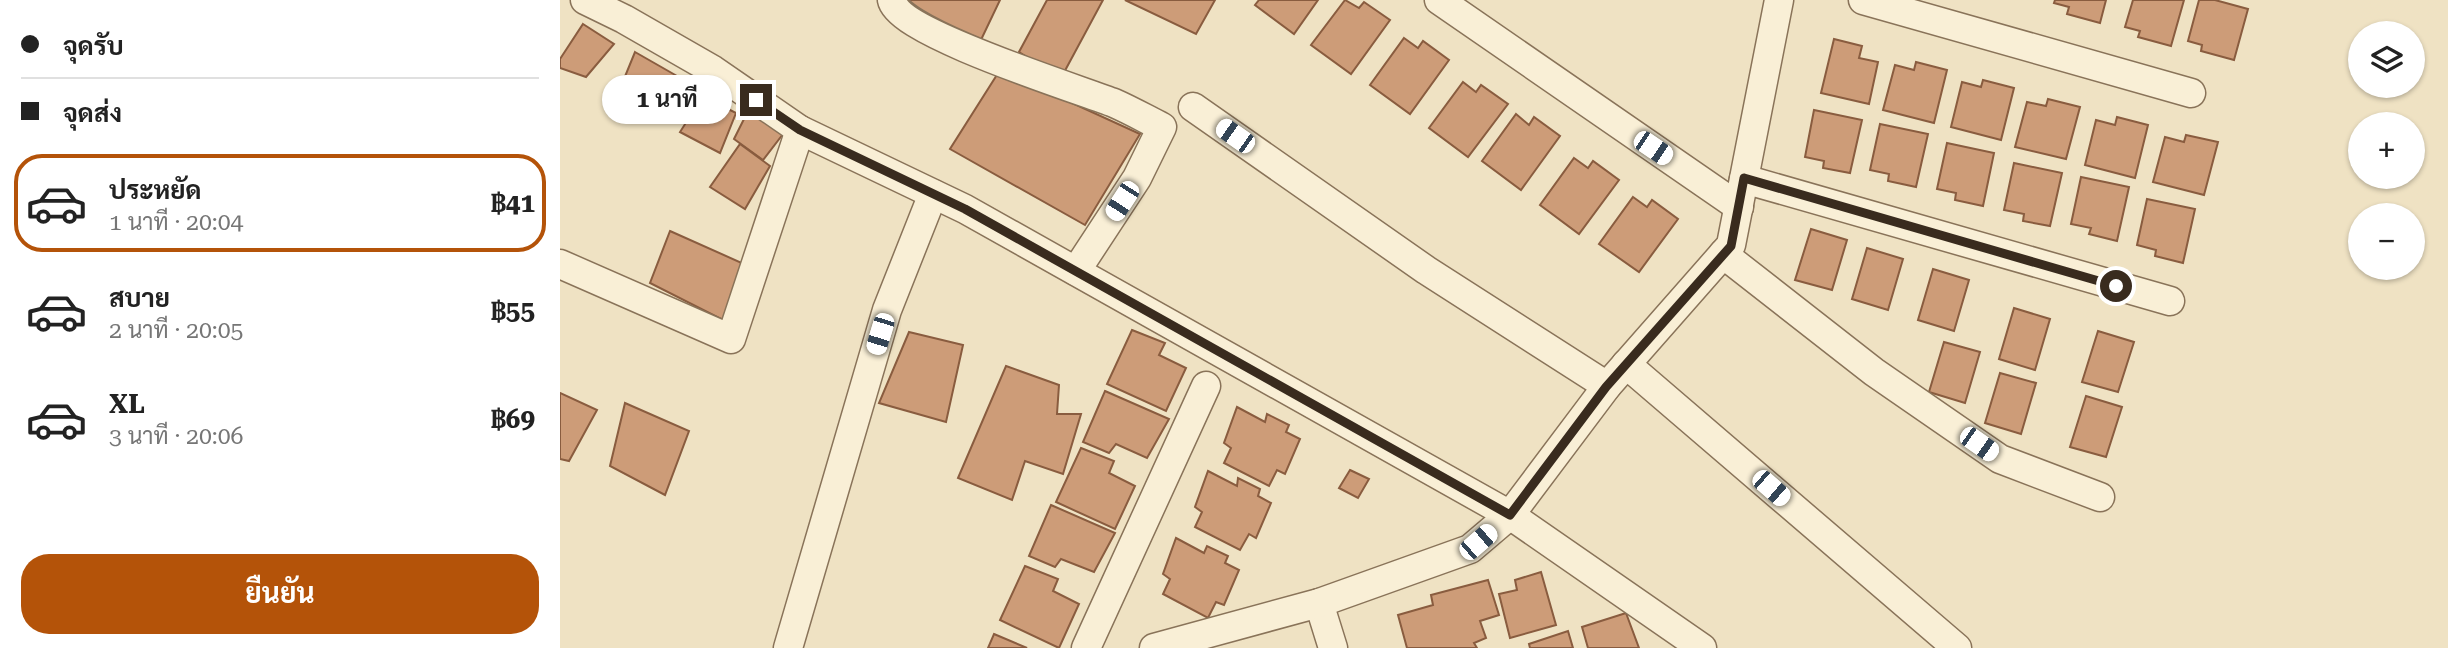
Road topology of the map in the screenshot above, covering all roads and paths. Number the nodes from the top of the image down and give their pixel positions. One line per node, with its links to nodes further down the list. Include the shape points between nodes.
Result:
1 (585, 0): 8 (street, via 713,71)
2 (892, 0): 14 (street, via 903,15 960,46 1115,104 1162,127 1137,178)
3 (1439, 0): 11 (street)
4 (1779, 0): 9 (street)
5 (1863, 0): 6 (street)
6 (2191, 93)
7 (1193, 107): 18 (street, via 1426,270)
8 (800, 130): 10 (street); 13 (street, via 731,339)
9 (1744, 178): 11 (street); 15 (street)
10 (933, 194): 14 (street); 22 (street, via 887,310)
11 (1739, 207): 12 (street, via 1731,246)
12 (1723, 254): 16 (street); 19 (street, via 1874,372 2000,459)
13 (560, 264)
14 (1076, 271): 20 (street)
15 (2170, 301)
16 (1626, 364): 18 (street); 27 (street)
17 (1206, 386): 23 (street)
18 (1606, 387): 20 (street)
19 (2100, 497)
20 (1510, 515): 21 (street, via 1470,549); 26 (street)
21 (1319, 603): 24 (street); 25 (street)
22 (788, 648)
23 (1086, 648)
24 (1154, 648)
25 (1333, 648)
26 (1702, 648)
27 (1957, 648)

